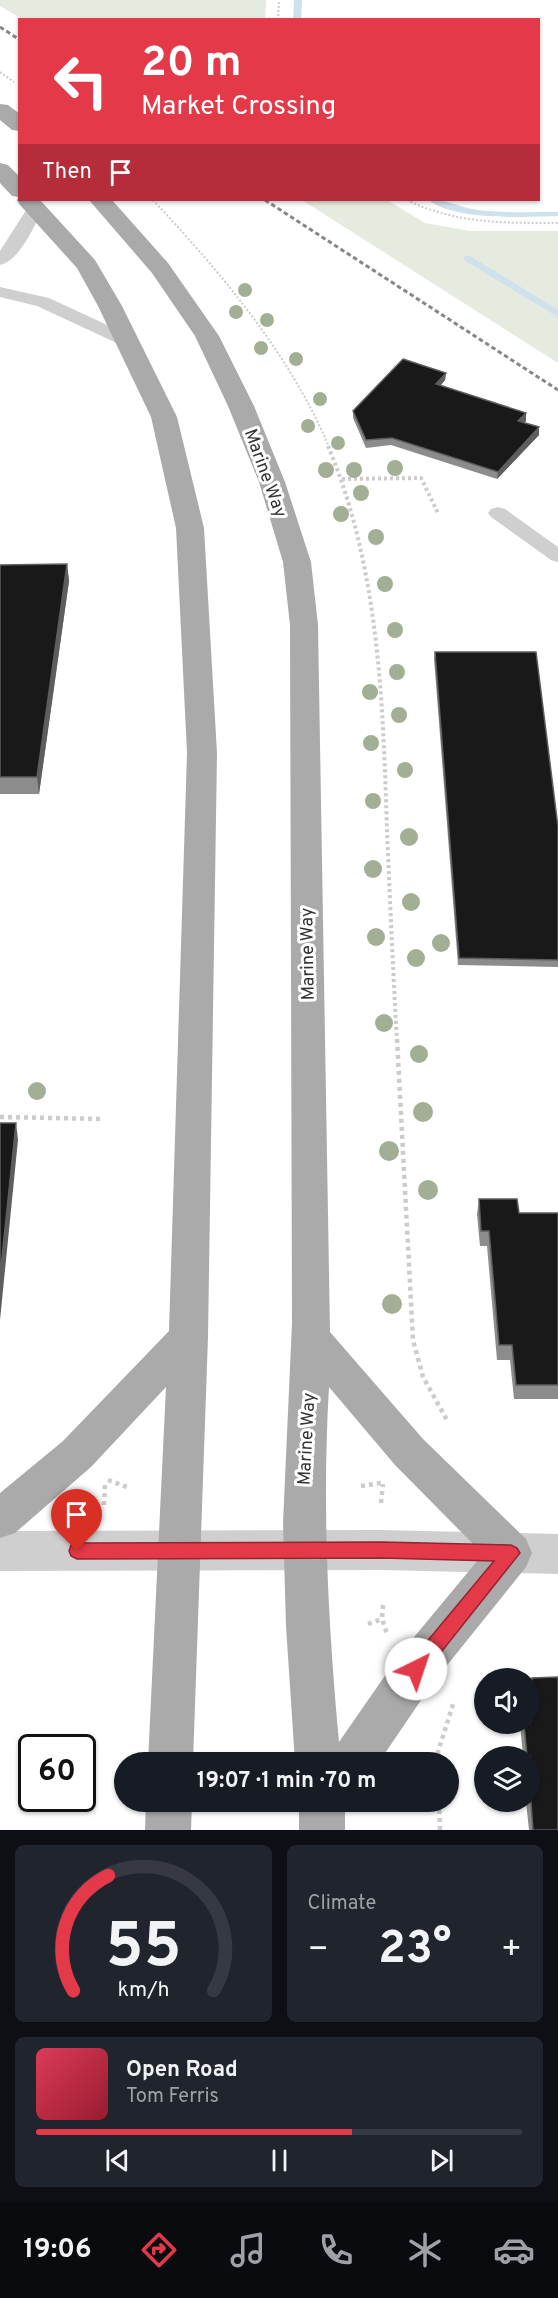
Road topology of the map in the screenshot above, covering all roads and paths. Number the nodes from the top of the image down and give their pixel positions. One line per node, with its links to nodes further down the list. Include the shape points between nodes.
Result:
1 (279, 0): 2 (path)
2 (278, 18)
3 (0, 72): 4 (path)
4 (18, 85)
5 (0, 110): 6 (main road)
6 (18, 124)
7 (0, 170): 8 (main road)
8 (18, 189)
9 (101, 201): 24 (main road, Marine Way, via 160,268 207,336 272,482 297,562 304,626)
10 (154, 201): 17 (path, via 243,306 290,375 321,430)
11 (409, 201): 13 (path, via 429,213 479,223)
12 (32, 204): 14 (lane, via 9,252); 16 (main road, via 87,266)
13 (558, 223)
14 (0, 260)
15 (0, 292): 16 (lane, via 43,302)
16 (127, 341): 23 (main road, via 164,417 190,528 202,753)
17 (342, 480): 18 (path, via 422,478); 25 (path, via 355,521 375,625 381,692 413,1340 423,1377)
18 (438, 513)
19 (498, 513): 20 (lane)
20 (558, 556)
21 (0, 1117): 22 (path)
22 (104, 1119)
23 (188, 1337): 30 (main road, via 76,1454); 33 (main road)
24 (311, 1338): 31 (main road, Marine Way); 34 (main road, via 409,1452)
25 (448, 1422)
26 (105, 1478): 29 (path)
27 (383, 1483): 28 (path)
28 (361, 1486)
29 (104, 1505)
30 (0, 1519)
31 (304, 1550): 33 (street); 34 (street); 42 (main road, Marine Way)
32 (0, 1551): 33 (street)
33 (178, 1551): 41 (main road)
34 (511, 1553): 35 (street); 43 (main road, via 416,1669)
35 (558, 1554)
36 (383, 1605): 37 (path)
37 (382, 1619): 38 (path); 39 (path)
38 (368, 1624)
39 (389, 1641)
40 (454, 1701): 44 (path)
41 (171, 1752)
42 (318, 1752)
43 (359, 1752)
44 (438, 1752)
45 (169, 1812): 47 (main road)
46 (439, 1812): 48 (path)
47 (168, 1830)
48 (440, 1830)

